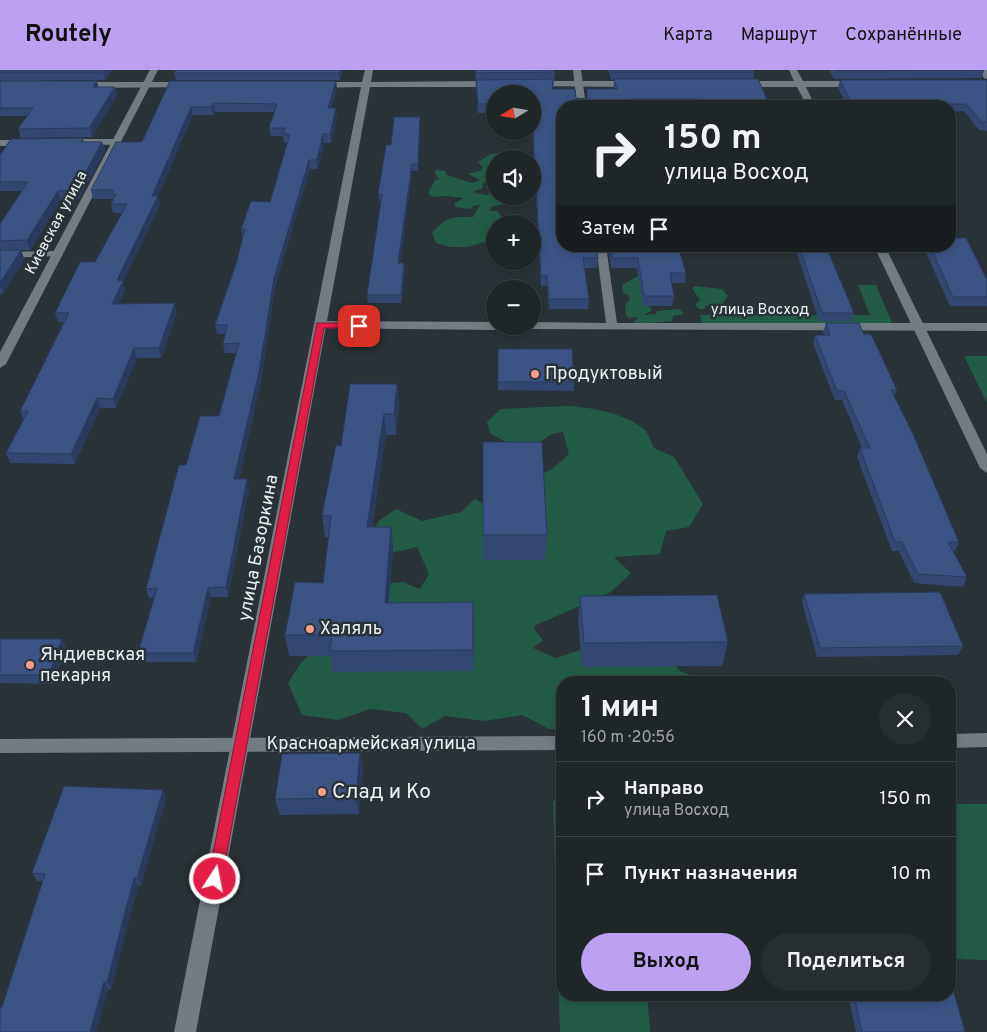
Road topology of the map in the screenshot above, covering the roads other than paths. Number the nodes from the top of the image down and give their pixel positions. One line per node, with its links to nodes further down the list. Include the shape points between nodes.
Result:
1 (154, 70): 17 (street, Киевская улица)
2 (577, 70): 11 (street)
3 (793, 70): 14 (street)
4 (983, 70): 5 (street)
5 (987, 76)
6 (367, 78): 9 (street); 19 (street); 30 (street, улица Базоркина)
7 (977, 83): 8 (street)
8 (987, 83)
9 (502, 84)
10 (521, 84): 11 (street)
11 (580, 84): 12 (street); 20 (street)
12 (646, 84)
13 (733, 84): 14 (street)
14 (800, 84): 15 (street); 21 (street)
15 (869, 84)
16 (68, 85): 17 (street)
17 (146, 85): 18 (street); 23 (street, Киевская улица)
18 (196, 85)
19 (306, 85)
20 (581, 100)
21 (807, 100)
22 (58, 142): 23 (lane)
23 (117, 142): 28 (street, Киевская улица)
24 (0, 143): 25 (lane)
25 (39, 143)
26 (602, 252): 33 (street)
27 (882, 252): 34 (street)
28 (58, 254): 29 (lane); 36 (street, Киевская улица)
29 (0, 255)
30 (320, 325): 31 (street); 41 (street, улица Базоркина)
31 (486, 326)
32 (541, 326): 33 (street, улица Восход)
33 (612, 326): 34 (street, улица Восход)
34 (919, 327): 35 (street, улица Восход); 37 (street)
35 (987, 327)
36 (0, 364)
37 (987, 468)
38 (956, 740): 39 (street)
39 (987, 740)
40 (556, 743): 41 (street, Красноармейская улица)
41 (241, 745): 42 (street, Красноармейская улица); 43 (street, улица Базоркина)
42 (0, 746)
43 (185, 1032)

